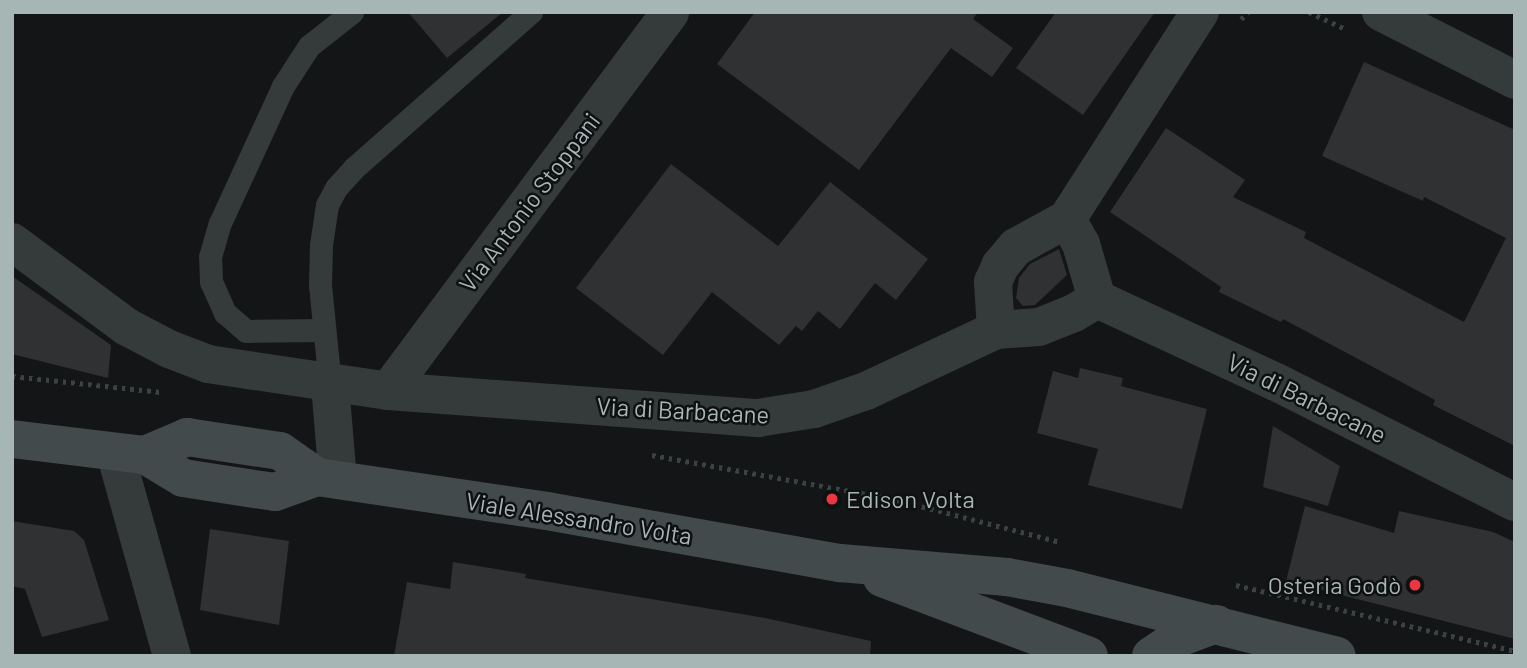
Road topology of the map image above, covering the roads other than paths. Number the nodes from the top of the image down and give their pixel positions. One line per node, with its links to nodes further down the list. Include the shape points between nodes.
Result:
1 (352, 12): 10 (lane, via 309,46 283,86 220,223 210,257 211,282 225,313 246,331)
2 (531, 12): 10 (lane, via 336,188 323,226)
3 (670, 12): 13 (street, Via Antonio Stoppani)
4 (1200, 12): 7 (street)
5 (1381, 12): 6 (street)
6 (1515, 80)
7 (1067, 219): 9 (street, via 1085,254); 11 (street, via 1016,247 1000,266 993,282)
8 (12, 242): 12 (street, Via di Barbacane, via 90,302 169,349 208,364)
9 (1097, 299): 11 (street, Via di Barbacane, via 1039,327); 17 (street, Via di Barbacane, via 1276,382)
10 (323, 330): 12 (lane)
11 (996, 330): 13 (street, Via di Barbacane, via 866,391 814,409 758,418)
12 (330, 385): 13 (street, Via di Barbacane); 16 (street)
13 (388, 391)
14 (12, 439): 15 (main road)
15 (130, 453): 16 (main road, Viale Alessandro Volta, via 187,437 280,451); 21 (street)
16 (327, 479): 18 (main road, Viale Alessandro Volta, via 547,511)
17 (1515, 502)
18 (840, 563): 19 (main road, Viale Alessandro Volta); 20 (main road, Viale Alessandro Volta, via 982,574 1067,588)
19 (973, 612): 22 (street); 23 (main road, Viale Alessandro Volta)
20 (1216, 624): 24 (main road, via 1176,639); 25 (main road, Viale Alessandro Volta)
21 (172, 656)
22 (1030, 656)
23 (1089, 656)
24 (1151, 656)
25 (1337, 656)

